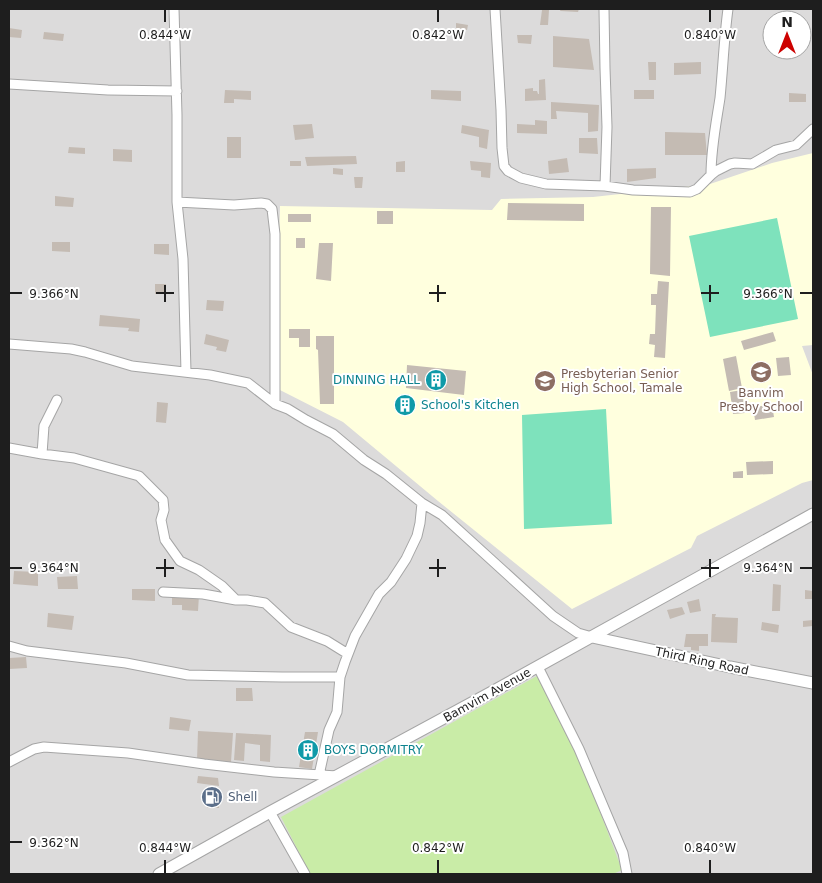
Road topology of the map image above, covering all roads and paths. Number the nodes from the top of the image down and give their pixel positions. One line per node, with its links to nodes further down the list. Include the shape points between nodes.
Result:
1 (174, 9): 6 (street)
2 (495, 9): 9 (street, via 504,166 521,178 546,184)
3 (604, 9): 9 (street)
4 (728, 9): 8 (street)
5 (9, 84): 6 (street)
6 (177, 91): 10 (street)
7 (813, 129): 8 (street, via 796,145 776,150 752,164 730,164)
8 (711, 174): 9 (street, via 690,192)
9 (605, 186)
10 (177, 202): 12 (street, via 183,259); 14 (street, via 261,203 272,209 275,234)
11 (9, 344): 12 (street, via 71,349 132,366)
12 (186, 372): 14 (street, via 248,383)
13 (56, 400): 16 (street, via 44,426)
14 (275, 404): 17 (street, via 333,434)
15 (9, 448): 16 (street)
16 (42, 454): 20 (street, via 74,458 139,476 163,500 164,540 180,561 222,586)
17 (422, 503): 21 (street, via 442,515 553,616 578,633); 23 (street, via 417,536 406,559 379,594)
18 (813, 514): 21 (street, Bamvim Avenue)
19 (163, 592): 20 (street)
20 (236, 600): 23 (street, via 265,603 291,627)
21 (592, 637): 24 (street, Bamvim Avenue); 26 (street, Third Ring Road)
22 (9, 646): 25 (street, via 188,675)
23 (348, 654): 25 (street)
24 (538, 667): 29 (street, Bamvim Avenue); 33 (street, via 579,749 623,853)
25 (340, 677): 28 (street, via 337,712 329,730)
26 (813, 683)
27 (9, 762): 28 (street, via 44,747 128,753)
28 (319, 775): 29 (street)
29 (337, 776): 30 (street, Bamvim Avenue)
30 (270, 812): 31 (street, Bamvim Avenue); 32 (street)
31 (159, 874)
32 (305, 874)
33 (627, 874)

